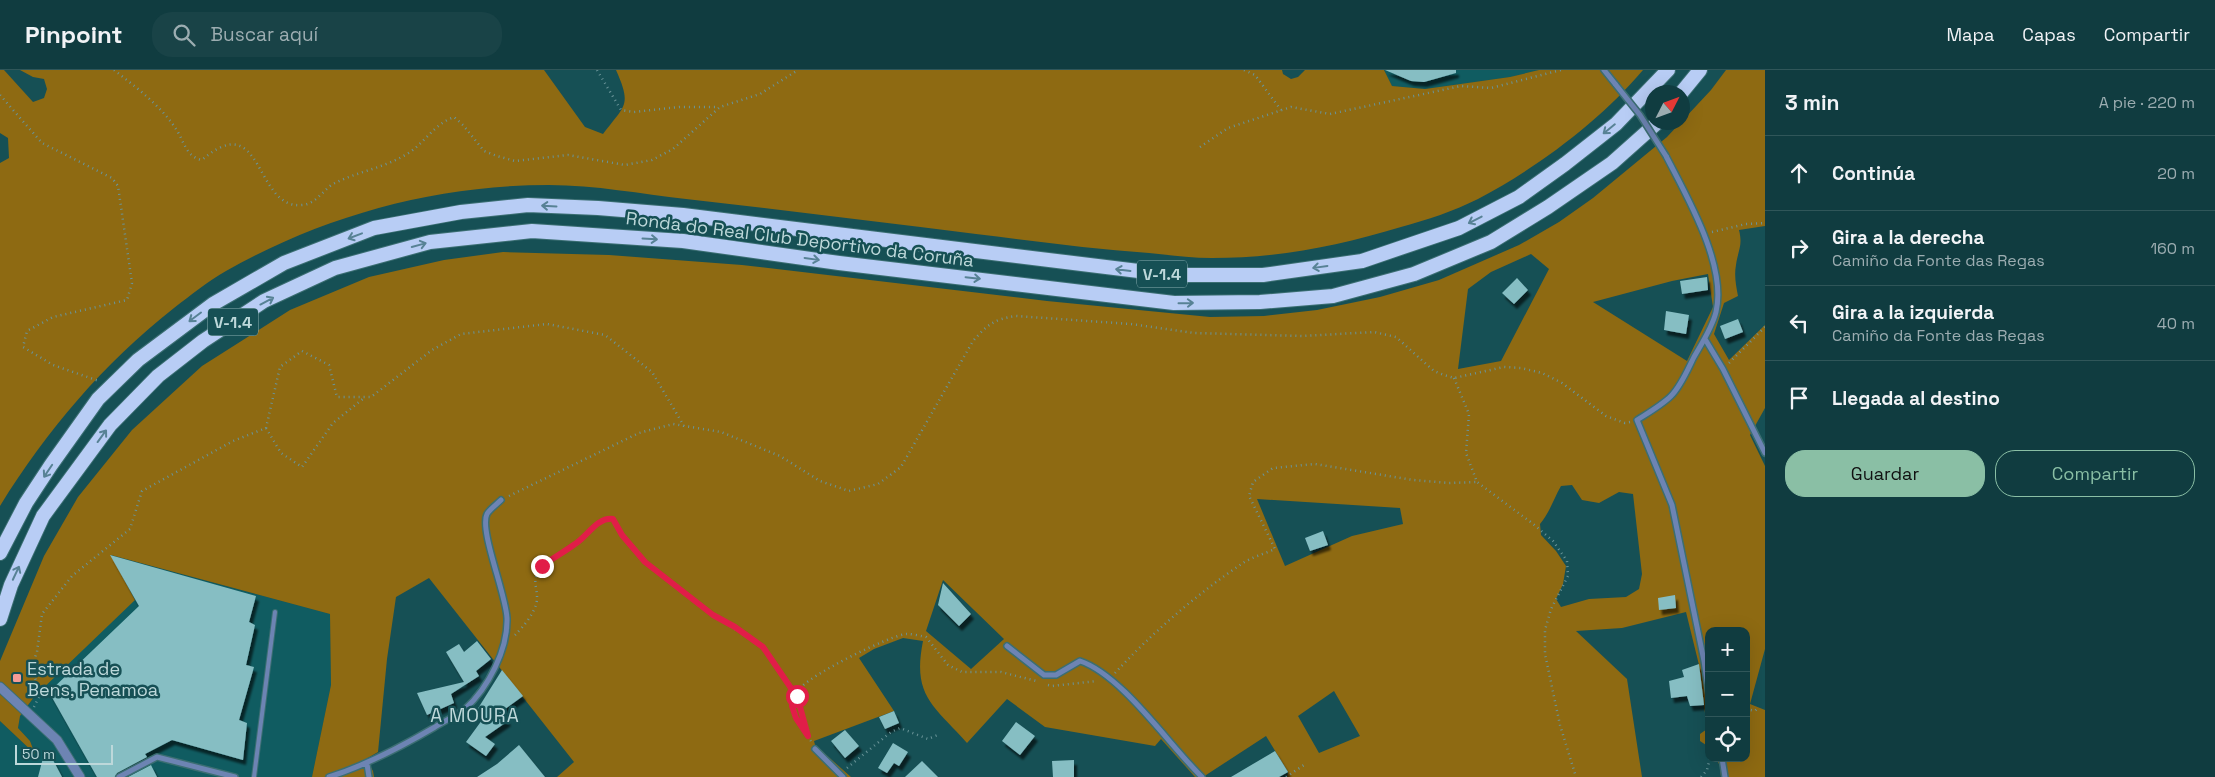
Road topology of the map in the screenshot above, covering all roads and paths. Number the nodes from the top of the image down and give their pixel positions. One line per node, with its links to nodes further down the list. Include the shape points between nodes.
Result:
1 (114, 70): 11 (path, via 165,114 189,154 202,160 219,147 244,147 280,197 302,205 314,201 334,184 407,154 443,121 454,118 484,151 515,161 568,155 625,164 652,160 672,149)
2 (597, 70): 11 (path, via 621,110)
3 (798, 70): 11 (path, via 760,94)
4 (1244, 70): 12 (path, via 1255,75)
5 (1561, 70): 12 (path, via 1491,88 1460,86 1330,114 1291,107)
6 (1604, 70): 16 (street, bridge, via 1640,115 1666,156)
7 (1668, 70): 21 (highway, Ronda do Real Club Deportivo da Coruña / V-1.4, one-way to 21, via 1616,124 1520,197 1459,228 1362,261 1263,275 1171,276 683,216 528,205 461,212 374,228 284,262 213,304 138,360)
8 (1700, 70): 9 (highway)
9 (1688, 85)
10 (0, 95): 21 (path, via 42,143 112,178 118,186 132,283 127,300 53,317 27,331 23,347 53,365 96,379)
11 (720, 107)
12 (1281, 110): 14 (path, via 1228,128)
13 (1649, 130): 31 (highway, Ronda do Real Club Deportivo da Coruña / V-1.4, one-way to 13, via 11,585 43,516 110,425 158,376 204,341 264,302 335,268 430,242 532,231 683,241 1174,303 1260,302 1332,296 1414,274 1491,242 1612,163)
14 (1200, 147)
15 (1765, 223): 16 (path, via 1719,229)
16 (1703, 236): 18 (street, via 1716,277 1718,298 1716,313)
17 (1765, 328): 19 (path)
18 (1705, 339): 19 (street); 23 (street, via 1672,395)
19 (1723, 369): 26 (street)
20 (1454, 378): 23 (path, via 1504,368 1521,368 1542,373 1562,383 1606,416 1624,423); 24 (path, via 1434,371 1396,337 1374,332 1303,336 1194,333 1131,324 1016,316 999,318 973,341 901,467 878,484 849,491 820,480 780,456 721,432); 27 (path, via 1469,414 1466,454)
21 (108, 390): 29 (highway, Ronda do Real Club Deportivo da Coruña / V-1.4, one-way to 29, via 93,406 26,503)
22 (365, 397): 24 (path, via 371,397 439,346 461,334 547,324 604,335 652,372); 25 (path, via 333,423 302,467 281,454); 25 (path, via 338,397 328,365 302,351 280,367)
23 (1637, 420): 34 (street, via 1672,505)
24 (684, 426): 28 (path, via 673,424 639,433)
25 (266, 428): 39 (path, via 232,442 142,491 130,529 72,576 42,614 37,652 31,668 41,693)
26 (1765, 453)
27 (1478, 482): 35 (path, via 1413,480 1315,464 1273,468 1253,482 1250,496 1275,550 1244,562 1170,620); 56 (path, via 1539,529 1567,561 1568,576 1550,609 1545,630 1545,654 1560,725)
28 (501, 500): 33 (street, via 487,514 485,533 499,575 507,618)
29 (0, 554)
30 (275, 612): 51 (lane)
31 (0, 619)
32 (1007, 646): 35 (street, via 1044,675 1056,675 1080,661)
33 (504, 647): 41 (path, via 534,608 538,599 535,579 542,566 576,544 595,525 608,518 613,519 645,562 713,615 763,647 793,691 792,706); 45 (street, via 481,690 464,710)
34 (1706, 672)
35 (1109, 679): 41 (path, via 1052,686 1001,672 962,672 948,665 926,637 907,634 870,647 800,688 797,696); 54 (street, via 1127,693)
36 (0, 687): 39 (street)
37 (1759, 707): 38 (path)
38 (1750, 710)
39 (30, 715): 48 (street, via 57,740)
40 (940, 734): 47 (path, via 928,739 900,728 891,732)
41 (808, 736): 42 (path)
42 (815, 749): 47 (street)
43 (1709, 762): 57 (path)
44 (1723, 762): 58 (street)
45 (367, 764): 52 (street); 53 (street)
46 (1304, 765): 55 (path)
47 (842, 776)
48 (80, 777)
49 (118, 777): 50 (street, via 157,757)
50 (235, 777)
51 (254, 777)
52 (328, 777)
53 (369, 777)
54 (1202, 777)
55 (1286, 777)
56 (1576, 777)
57 (1700, 777)
58 (1725, 777)

